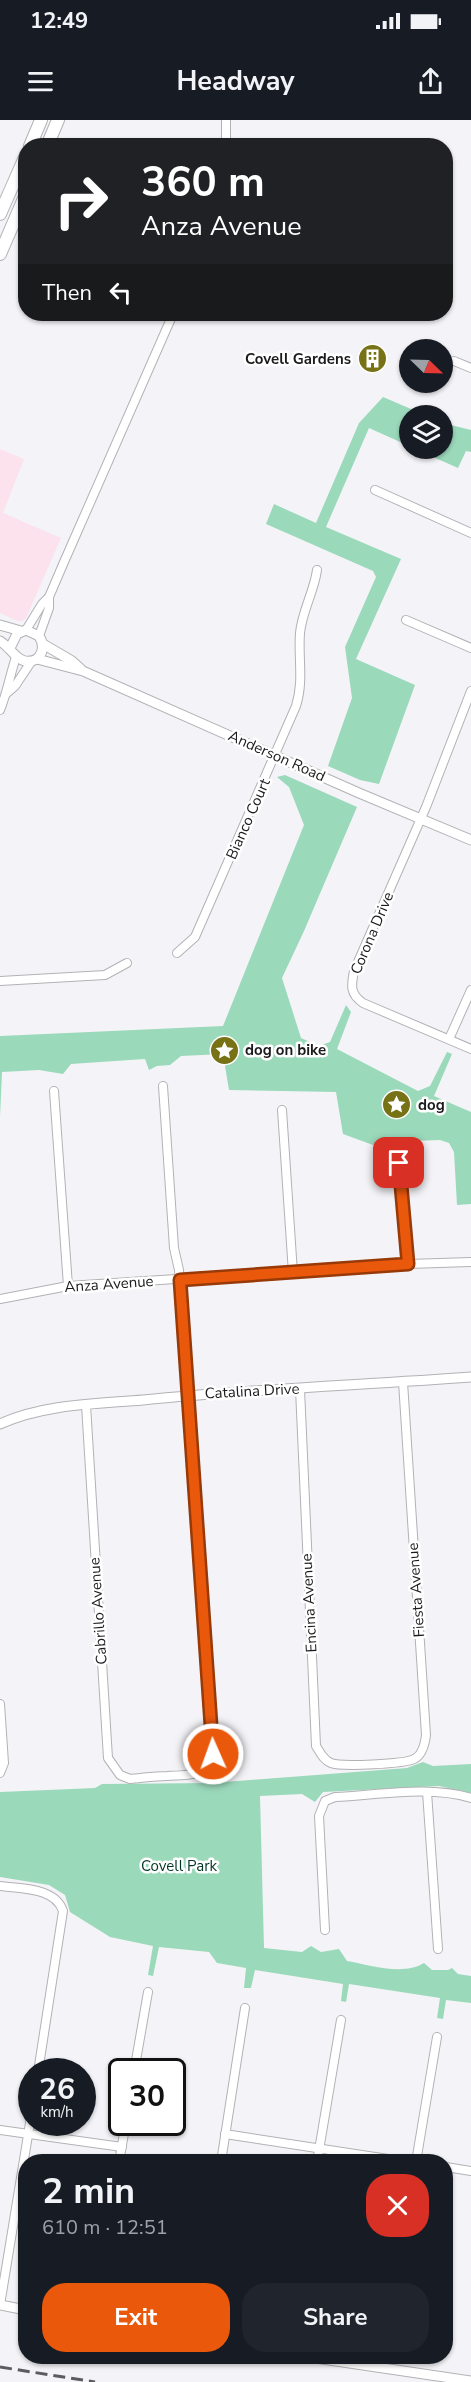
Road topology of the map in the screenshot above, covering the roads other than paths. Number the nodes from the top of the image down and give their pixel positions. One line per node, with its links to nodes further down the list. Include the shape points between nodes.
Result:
1 (41, 120): 4 (main road)
2 (58, 120): 5 (main road)
3 (226, 120): 6 (street)
4 (33, 138)
5 (50, 138)
6 (225, 138)
7 (18, 173): 9 (main road)
8 (18, 212): 10 (main road)
9 (0, 214)
10 (0, 254)
11 (170, 321): 17 (street)
12 (454, 361): 13 (street)
13 (471, 368)
14 (375, 490): 15 (street)
15 (471, 533)
16 (317, 570): 31 (street, Bianco Court, via 300,633 300,695)
17 (49, 597): 20 (street); 21 (street)
18 (406, 620): 24 (street)
19 (0, 625): 20 (street)
20 (24, 631): 21 (street); 23 (street, via 13,638)
21 (41, 640): 26 (street, via 42,651); 27 (street, Anderson Road)
22 (0, 641): 23 (street)
23 (10, 648): 25 (street)
24 (471, 648)
25 (16, 657): 26 (street); 29 (street)
26 (34, 660): 27 (street, Anderson Road); 29 (street)
27 (83, 671): 31 (street, Anderson Road)
28 (471, 690): 32 (street)
29 (7, 693): 30 (street)
30 (0, 710)
31 (276, 755): 32 (street, Anderson Road); 34 (street, Bianco Court, via 195,938)
32 (422, 818): 33 (street, Anderson Road); 38 (street, Corona Drive, via 354,971 351,988 363,1003)
33 (471, 840)
34 (177, 952)
35 (127, 963): 36 (street, via 105,975)
36 (0, 981)
37 (471, 990): 38 (street)
38 (449, 1040): 39 (street, Corona Drive)
39 (471, 1049)
40 (164, 1086): 47 (street, via 174,1248)
41 (54, 1091): 48 (street)
42 (282, 1110): 46 (street)
43 (399, 1163): 45 (street)
44 (471, 1262): 45 (street, Anza Avenue)
45 (408, 1264): 46 (street, Anza Avenue)
46 (293, 1273): 47 (street, Anza Avenue)
47 (180, 1280): 48 (street, Anza Avenue); 53 (street)
48 (68, 1286): 49 (street, Anza Avenue)
49 (0, 1299)
50 (471, 1377): 51 (street, Catalina Drive)
51 (404, 1382): 52 (street, Catalina Drive); 57 (street, Fiesta Avenue, via 426,1735 422,1751 414,1759)
52 (300, 1389): 53 (street, Catalina Drive); 57 (street, Encina Avenue, via 316,1746 330,1763)
53 (189, 1395): 54 (street, Catalina Drive); 54 (street, Cabrillo Avenue, via 213,1754 202,1772 192,1775 130,1779 120,1775 108,1758)
54 (86, 1405): 55 (street, Catalina Drive, via 22,1415)
55 (0, 1424)
56 (0, 1704): 58 (street, via 4,1763)
57 (379, 1764)
58 (0, 1773)
59 (428, 1792): 60 (street); 62 (street, via 335,1797 322,1805 319,1816); 63 (street)
60 (471, 1798)
61 (0, 1886): 68 (street, via 45,1893 61,1905 63,1918)
62 (325, 1930)
63 (438, 1949)
64 (148, 1992): 69 (street)
65 (245, 2008): 72 (street)
66 (341, 2020): 77 (street)
67 (437, 2037): 83 (street)
68 (40, 2058)
69 (136, 2058)
70 (0, 2130): 71 (street)
71 (18, 2133)
72 (225, 2134): 77 (street); 80 (street)
73 (28, 2136): 78 (street)
74 (36, 2136): 76 (street)
75 (124, 2136): 76 (street)
76 (122, 2147): 79 (street)
77 (319, 2148): 81 (street); 82 (street)
78 (25, 2154)
79 (121, 2154)
80 (222, 2154)
81 (318, 2154)
82 (357, 2154)
83 (417, 2154)
84 (453, 2168): 85 (street)
85 (471, 2171)
86 (18, 2196): 87 (street)
87 (0, 2305): 88 (street)
88 (18, 2308)
89 (358, 2364): 90 (street)
90 (471, 2380)

